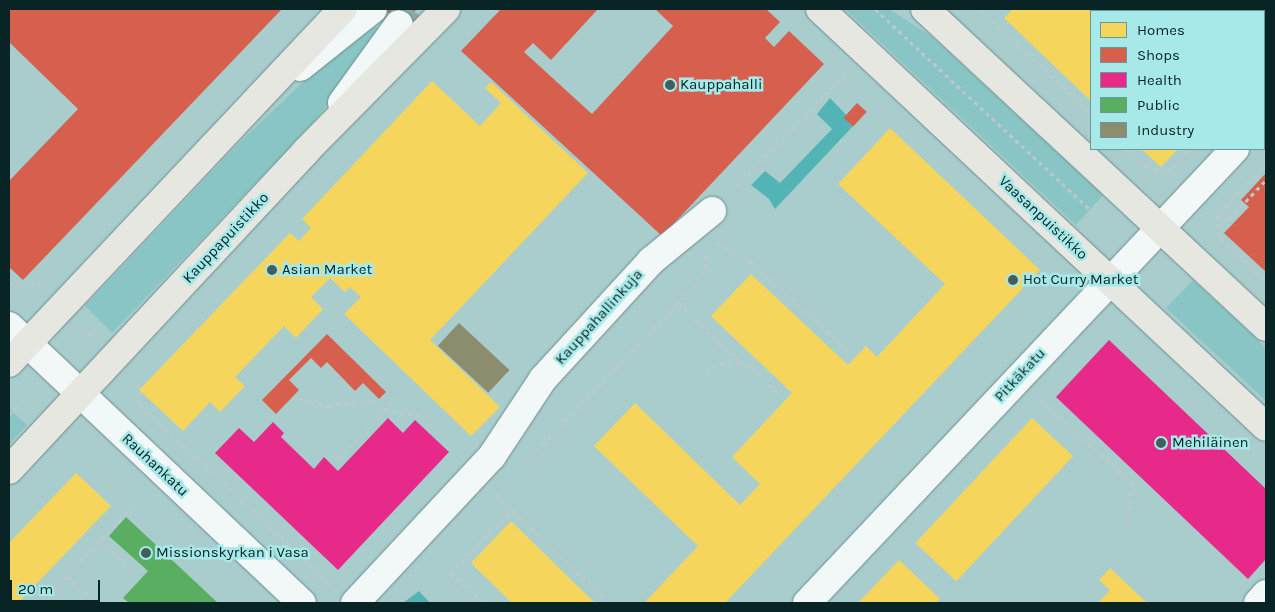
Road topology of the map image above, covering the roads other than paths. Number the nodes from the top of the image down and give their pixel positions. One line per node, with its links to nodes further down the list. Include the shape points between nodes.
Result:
1 (343, 9): 7 (main road)
2 (373, 9): 7 (street)
3 (446, 9): 8 (main road, Kauppapuistikko)
4 (820, 9): 12 (main road, Vaasanpuistikko)
5 (925, 9): 11 (main road)
6 (399, 24): 8 (street)
7 (252, 106): 14 (main road, via 62,306)
8 (307, 150): 15 (main road, Kauppapuistikko)
9 (1234, 150): 11 (street, Pitkäkatu)
10 (712, 211): 19 (street, Kauppahallinkuja, via 651,261 543,380 492,456)
11 (1160, 228): 12 (street, Pitkäkatu); 13 (main road)
12 (1109, 280): 16 (main road, Vaasanpuistikko); 21 (street, Pitkäkatu)
13 (1266, 327)
14 (15, 344): 15 (street, Rauhankatu)
15 (80, 394): 17 (main road, Kauppapuistikko); 20 (street, Rauhankatu)
16 (1266, 428)
17 (9, 470)
18 (1266, 594): 22 (street)
19 (346, 597)
20 (302, 603)
21 (807, 603)
22 (1258, 603)

